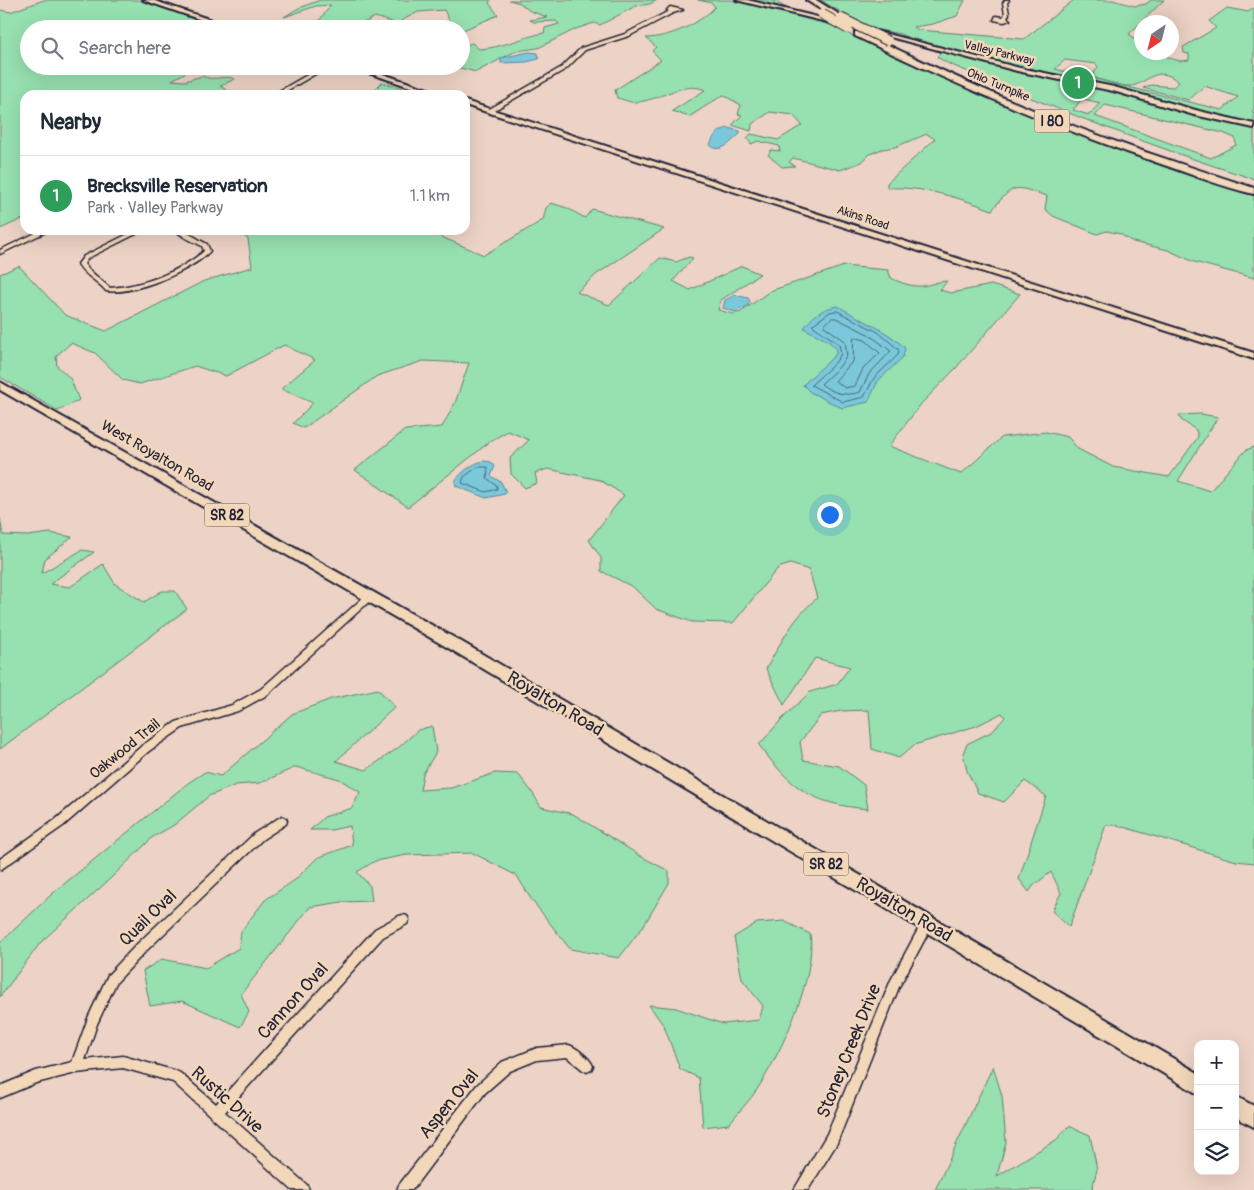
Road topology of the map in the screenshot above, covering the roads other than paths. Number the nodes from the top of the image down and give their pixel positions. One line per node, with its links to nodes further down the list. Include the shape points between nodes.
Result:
1 (146, 0): 8 (street)
2 (739, 0): 15 (street, Valley Parkway, via 882,33 1018,70 1114,89)
3 (798, 0): 17 (highway, Ohio Turnpike / I 80, bridge, via 858,34 939,73 1059,124)
4 (810, 0): 16 (highway, Ohio Turnpike / I 80, bridge, via 888,41 1065,121)
5 (1007, 0): 7 (street)
6 (672, 11): 14 (street, via 627,35 583,49 564,68)
7 (1005, 18)
8 (207, 20)
9 (309, 75): 11 (street)
10 (380, 75): 12 (street)
11 (286, 90)
12 (426, 90)
13 (470, 105): 14 (street, Akins Road)
14 (489, 111): 22 (street, Akins Road)
15 (1254, 126)
16 (1254, 184)
17 (1254, 190)
18 (36, 235): 21 (street)
19 (131, 235): 20 (street, via 86,257 81,264 108,290 163,278 207,251 204,245)
20 (185, 235)
21 (0, 252)
22 (1254, 356)
23 (0, 384): 24 (main road, West Royalton Road / SR 82)
24 (370, 597): 25 (main road, West Royalton Road / SR 82); 27 (street, Oakwood Trail, via 264,692 235,708 179,725 146,748 60,822)
25 (454, 645): 29 (main road, Royalton Road / SR 82)
26 (282, 821): 31 (street, Quail Oval, via 259,836 112,979)
27 (0, 865)
28 (403, 920): 35 (street, Cannon Oval, via 379,932)
29 (927, 924): 32 (main road, Royalton Road / SR 82); 39 (street, Stoney Creek Drive, via 895,984 832,1138)
30 (587, 1066): 38 (street, Aspen Oval, via 569,1050 537,1054 506,1066 481,1089)
31 (76, 1067): 33 (street, Rustic Drive, via 36,1077); 35 (street, Rustic Drive, via 123,1062 176,1077)
32 (1194, 1082)
33 (0, 1092)
34 (1239, 1108): 36 (main road)
35 (216, 1113): 37 (street, Rustic Drive)
36 (1254, 1117)
37 (302, 1190)
38 (404, 1190)
39 (801, 1190)

